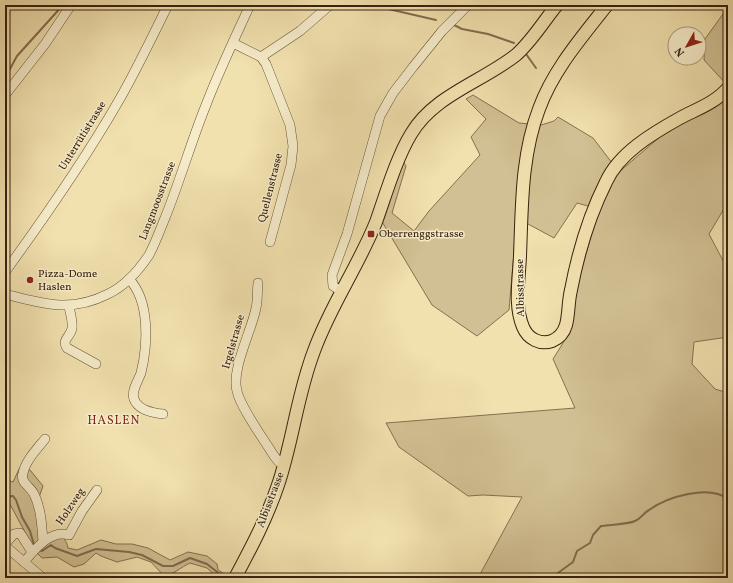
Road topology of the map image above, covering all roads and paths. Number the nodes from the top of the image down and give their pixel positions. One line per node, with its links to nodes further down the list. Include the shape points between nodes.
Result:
1 (71, 5): 11 (street)
2 (168, 5): 13 (street, Unterrütistrasse, via 132,77 102,128 54,204)
3 (250, 5): 8 (street, Langmoosstrasse)
4 (330, 5): 9 (street, via 288,40)
5 (468, 5): 16 (street, via 442,31 413,67 380,116 347,234 332,275 333,286)
6 (557, 5): 16 (main road, Albisstrasse, via 516,54 451,95 410,135 371,234)
7 (607, 5): 10 (main road, Albisstrasse, via 570,53 551,84 530,134 524,176 519,287 521,321 531,338 542,342 552,341 564,329 586,231 606,181 616,164 660,130 713,102)
8 (233, 43): 9 (street); 14 (street, Langmoosstrasse, via 206,104 176,190 151,250)
9 (261, 57): 12 (street, Quellenstrasse, via 285,110 293,146 291,165)
10 (728, 88)
11 (5, 96)
12 (270, 242)
13 (5, 272)
14 (129, 279): 18 (street, Langmoosstrasse, via 109,294); 20 (street, via 142,299 146,333 143,363 134,399 138,406)
15 (258, 283): 22 (street, Irgelstrasse, via 257,307 242,351 235,382 237,393 246,410 274,456 279,462)
16 (341, 291): 22 (main road, Albisstrasse, via 326,320 306,373)
17 (5, 294): 18 (street, Langmoosstrasse, via 52,305)
18 (69, 306): 19 (street, via 72,329 65,340 65,345)
19 (96, 364)
20 (163, 414)
21 (45, 439): 24 (street, via 23,474 23,481 33,493 38,506)
22 (284, 463): 29 (main road, Albisstrasse, via 269,509)
23 (97, 490): 24 (street, Holzweg, via 69,535 57,534)
24 (43, 542): 26 (street)
25 (5, 545): 26 (street, via 14,534 20,533); 27 (street)
26 (32, 552): 27 (street)
27 (24, 562): 28 (street)
28 (43, 578)
29 (235, 578)

